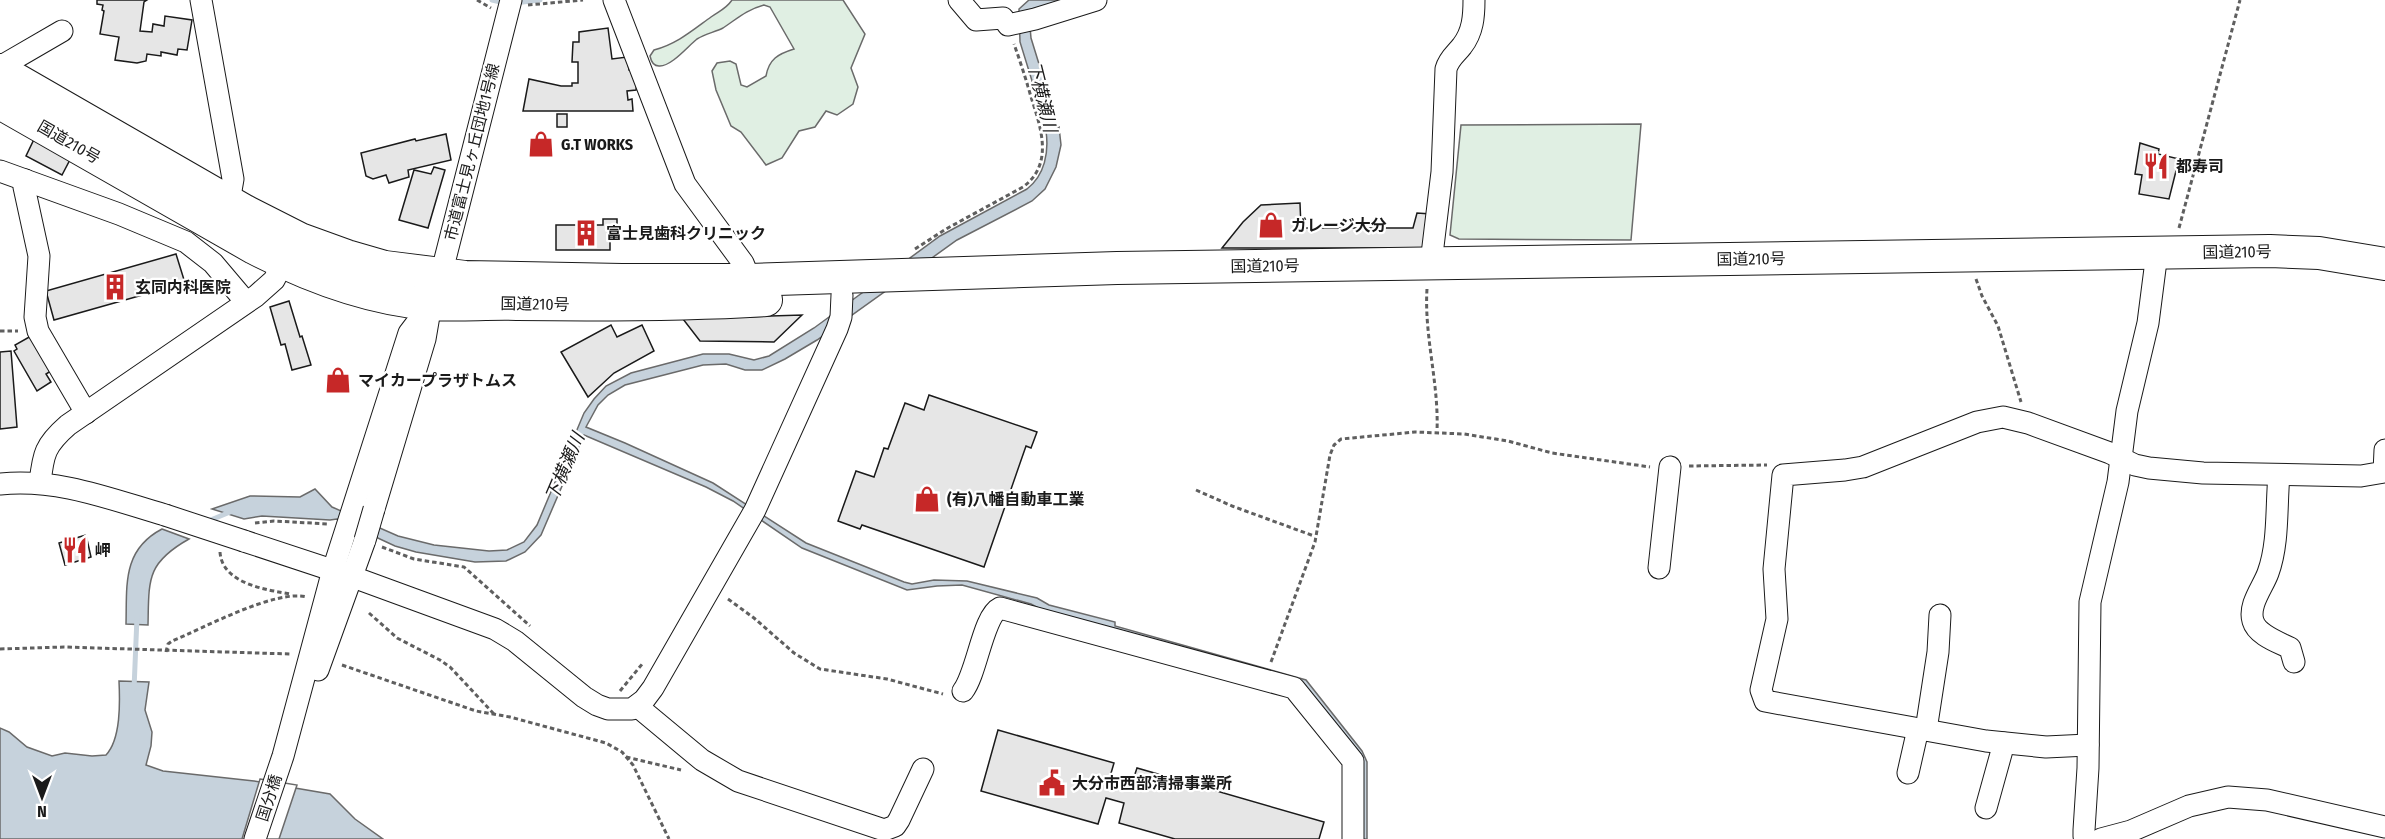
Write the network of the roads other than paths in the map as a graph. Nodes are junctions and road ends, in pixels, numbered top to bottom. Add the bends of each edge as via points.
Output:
1 (201, 0) edge
2 (614, 0) edge
3 (959, 0) edge
4 (1096, 0) edge
5 (1474, 0) edge
6 (510, 5) edge
7 (62, 31) dead end
8 (0, 69) edge
9 (0, 103) edge
10 (0, 171) edge
11 (25, 180) junction
12 (229, 202) junction
13 (2165, 253) junction
14 (283, 263) junction
15 (1431, 263) junction
16 (2385, 264) edge
17 (1117, 268) junction
18 (441, 275) junction
19 (750, 280) junction
20 (842, 295) junction
21 (246, 302) junction
22 (431, 304) junction
23 (86, 413) junction
24 (2385, 450) edge
25 (2122, 458) junction
26 (1670, 467) road end
27 (2279, 475) junction
28 (40, 483) junction
29 (0, 484) edge
30 (357, 536) joint
31 (1659, 568) dead end
32 (343, 573) junction
33 (1940, 615) dead end
34 (2294, 662) dead end
35 (963, 691) road end
36 (637, 706) junction
37 (1922, 730) junction
38 (2004, 743) junction
39 (2088, 745) junction
40 (923, 769) dead end
41 (1908, 773) dead end
42 (1986, 808) dead end
43 (2385, 826) edge
44 (255, 839) edge
45 (1353, 839) edge
46 (2087, 839) edge
47 (2100, 839) edge

1 - 12 street via 233,178
2 - 19 street via 685,184 743,263
3 - 4 street via 976,20 1003,18 1020,23
5 - 15 street via 1470,33 1446,69 1442,172
6 - 18 street, 市道富士見ヶ丘団地1号線
7 - 8 street
8 - 12 highway, 国道210号
9 - 14 highway, 国道210号
10 - 11 street
11 - 21 street via 186,242 213,263
11 - 23 street via 39,256 35,317 38,331
12 - 18 highway, 国道210号 via 300,239 347,256 385,267
13 - 15 highway, 国道210号
13 - 16 highway, 国道210号 via 2319,253
13 - 25 street via 2127,411
14 - 21 street via 274,280
14 - 22 highway, 国道210号 via 334,283
15 - 17 highway, 国道210号
17 - 19 highway, 国道210号
17 - 20 highway, 国道210号
18 - 19 highway, 国道210号
18 - 22 street, 市道富士見ヶ丘団地1号線
20 - 22 highway, 国道210号 via 667,304
20 - 36 street via 837,329 755,510 675,651
21 - 23 street
22 - 30 street, 市道富士見ヶ丘団地1号線, bridge via 425,339
23 - 28 street via 50,442
24 - 27 street via 2384,472 2353,477
25 - 27 street via 2149,468
25 - 37 street via 2003,417 1985,419 1863,466 1783,475 1774,569 1778,619 1761,690 1763,698
25 - 39 street via 2090,602
26 - 31 street
27 - 34 street via 2271,560 2252,618 2263,634 2290,648
28 - 29 street
28 - 32 street, bridge via 247,532
30 - 32 street, 国分橋
32 - 36 street via 495,629 597,705 622,710
32 - 44 street, 国分橋 via 319,661
33 - 37 street via 1938,652
35 - 45 street via 991,617 1000,608 1294,688 1353,761
36 - 40 street via 717,771 884,830 899,820
37 - 38 street
37 - 41 street
38 - 39 street
38 - 42 street
39 - 46 street via 2084,830
43 - 47 street via 2267,800 2228,797 2189,806 2131,831

